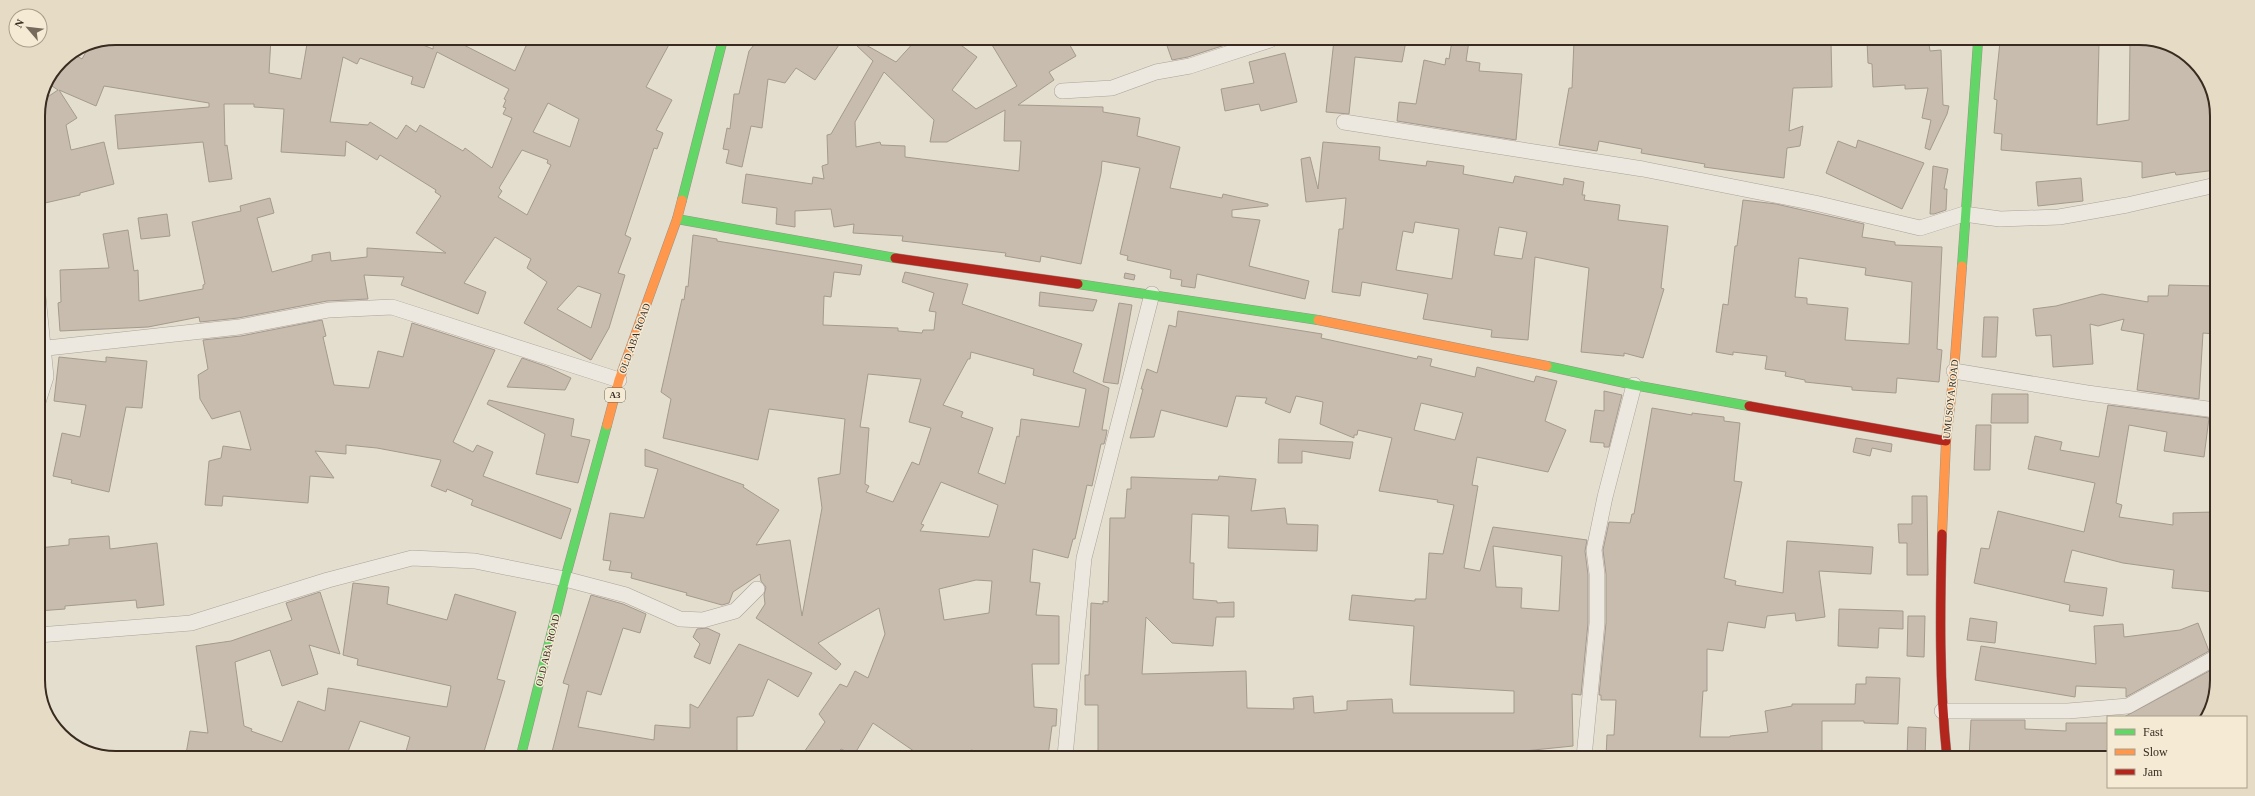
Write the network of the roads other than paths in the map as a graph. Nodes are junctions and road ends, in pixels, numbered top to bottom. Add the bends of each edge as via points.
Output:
1 (721, 45) edge
2 (1255, 45) edge
3 (1978, 45) edge
4 (1062, 91) dead end
5 (1344, 122) dead end
6 (2210, 186) edge
7 (1964, 214) junction
8 (677, 219) junction
9 (1152, 294) junction
10 (45, 349) edge
11 (1954, 371) junction
12 (619, 380) junction
13 (1634, 385) junction
14 (2210, 409) edge
15 (1946, 441) junction
16 (565, 579) junction
17 (757, 589) dead end
18 (45, 635) edge
19 (2210, 660) edge
20 (1942, 711) junction
21 (522, 751) edge
22 (1066, 751) edge
23 (1584, 751) edge
24 (1946, 751) edge

1 - 8 main road, OLD ABA ROAD / A3
2 - 4 street via 1190,66 1156,72 1112,88
3 - 7 main road, UMUSOYA ROAD
5 - 7 street via 1643,169 1815,203 1920,228
6 - 7 street via 2059,218 2000,219
7 - 11 main road, UMUSOYA ROAD
8 - 9 main road via 902,259
8 - 12 main road, OLD ABA ROAD / A3
9 - 13 main road via 1299,316 1513,358
9 - 22 street via 1084,558
10 - 12 street via 239,327 329,310 392,307
11 - 14 street via 2087,393
11 - 15 main road, UMUSOYA ROAD
12 - 16 main road, OLD ABA ROAD / A3
13 - 15 main road
13 - 23 street via 1605,496 1594,550 1597,574 1597,623
15 - 20 main road, UMUSOYA ROAD via 1939,627
16 - 17 street via 626,595 680,619 703,620 734,611
16 - 18 street via 475,562 412,558 328,580 191,623
16 - 21 main road, OLD ABA ROAD / A3
19 - 20 street via 2128,706 2068,711
20 - 24 main road, UMUSOYA ROAD

